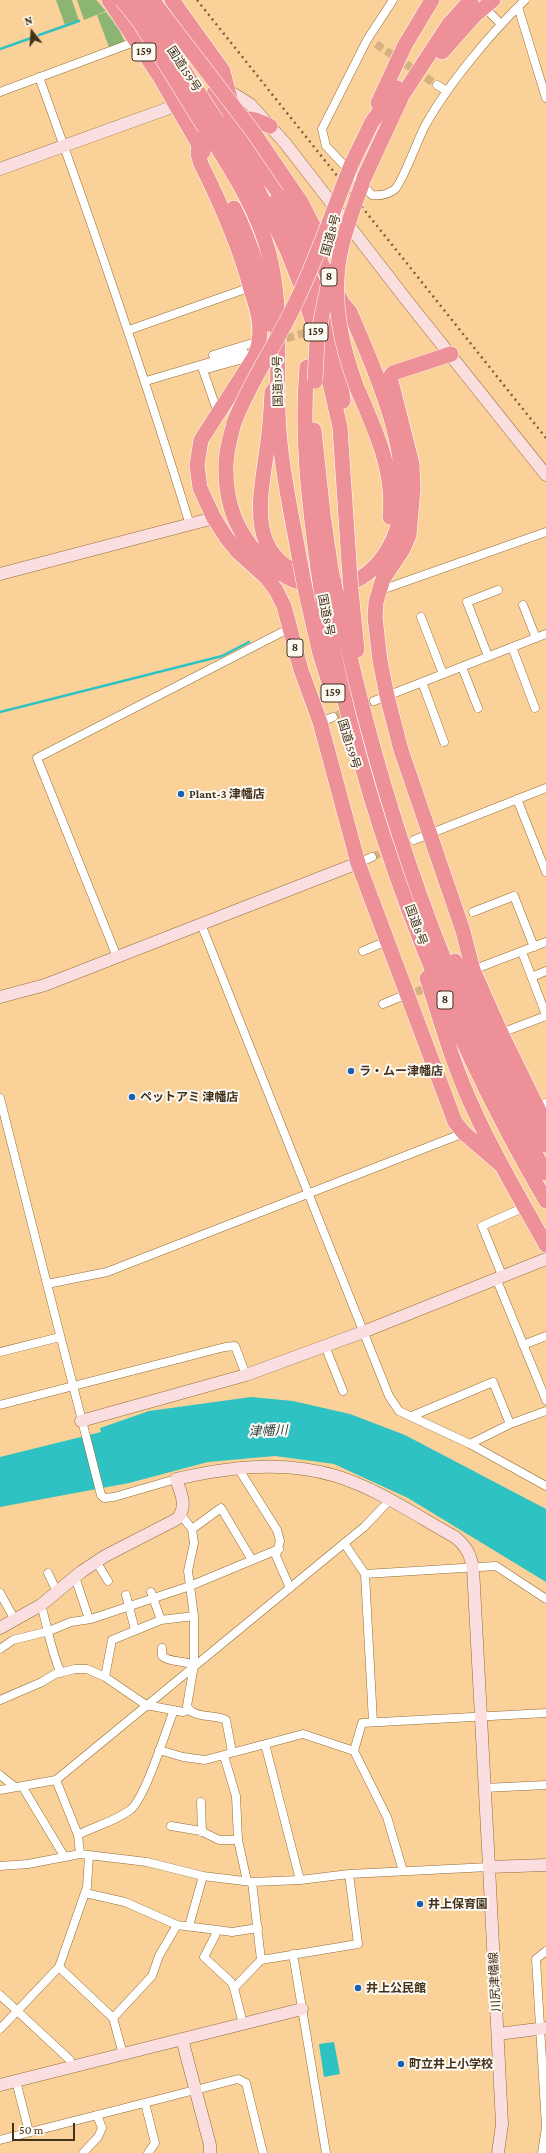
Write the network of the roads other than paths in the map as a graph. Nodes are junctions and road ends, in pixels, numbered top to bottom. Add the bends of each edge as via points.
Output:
1 (109, 0) edge
2 (122, 0) edge
3 (138, 0) edge
4 (152, 0) edge
5 (172, 0) edge
6 (393, 0) edge
7 (432, 0) edge
8 (470, 0) edge
9 (525, 0) edge
10 (491, 7) edge
11 (518, 7) junction
12 (449, 24) junction
13 (502, 24) junction
14 (367, 40) junction
15 (137, 41) junction
16 (376, 44) tunnel mouth
17 (39, 77) junction
18 (437, 85) tunnel mouth
19 (229, 91) junction
20 (447, 91) junction
21 (0, 92) edge
22 (214, 93) junction
23 (546, 98) edge
24 (176, 105) junction
25 (396, 109) junction
26 (372, 122) junction
27 (211, 124) junction
28 (270, 126) junction
29 (237, 131) junction
30 (199, 144) junction
31 (64, 145) junction
32 (248, 150) junction
33 (352, 163) junction
34 (0, 169) edge
35 (364, 178) junction
36 (251, 287) junction
37 (350, 312) junction
38 (129, 330) junction
39 (259, 342) junction
40 (249, 354) junction
41 (451, 354) junction
42 (277, 363) junction
43 (202, 367) junction
44 (146, 381) junction
45 (277, 386) junction
46 (218, 413) junction
47 (343, 467) junction
48 (546, 475) edge
49 (214, 518) junction
50 (190, 525) junction
51 (546, 532) edge
52 (324, 569) junction
53 (0, 574) edge
54 (380, 585) junction
55 (498, 590) dead end
56 (330, 597) junction
57 (523, 604) dead end
58 (421, 617) dead end
59 (290, 628) junction
60 (546, 634) edge
61 (536, 638) junction
62 (512, 647) junction
63 (488, 656) junction
64 (462, 667) junction
65 (443, 674) junction
66 (422, 682) junction
67 (380, 699) junction
68 (478, 708) dead end
69 (535, 708) dead end
70 (444, 742) dead end
71 (384, 784) junction
72 (546, 788) edge
73 (368, 789) junction
74 (517, 799) junction
75 (398, 832) junction
76 (428, 834) junction
77 (383, 836) junction
78 (414, 840) dead end
79 (365, 860) junction
80 (546, 872) edge
81 (473, 912) dead end
82 (200, 924) junction
83 (388, 941) junction
84 (546, 942) edge
85 (534, 947) junction
86 (364, 951) dead end
87 (522, 952) junction
88 (117, 957) junction
89 (472, 970) junction
90 (546, 971) edge
91 (532, 977) junction
92 (410, 994) junction
93 (0, 997) edge
94 (383, 1004) dead end
95 (546, 1015) edge
96 (501, 1033) junction
97 (0, 1098) edge
98 (541, 1105) edge
99 (546, 1125) edge
100 (464, 1133) junction
101 (546, 1145) edge
102 (500, 1164) junction
103 (546, 1173) edge
104 (307, 1194) junction
105 (546, 1201) edge
106 (525, 1207) junction
107 (546, 1245) edge
108 (546, 1259) edge
109 (499, 1277) junction
110 (47, 1284) junction
111 (362, 1332) junction
112 (546, 1336) edge
113 (60, 1337) junction
114 (523, 1345) junction
115 (324, 1346) junction
116 (0, 1352) edge
117 (246, 1375) junction
118 (72, 1386) junction
119 (343, 1391) dead end
120 (546, 1400) edge
121 (0, 1404) edge
122 (546, 1412) edge
123 (412, 1416) junction
124 (81, 1421) junction
125 (510, 1424) junction
126 (470, 1444) junction
127 (238, 1468) junction
128 (176, 1479) junction
129 (546, 1486) edge
130 (389, 1501) junction
131 (181, 1515) junction
132 (192, 1529) junction
133 (344, 1543) junction
134 (279, 1549) junction
135 (252, 1560) junction
136 (96, 1562) junction
137 (472, 1568) junction
138 (48, 1573) dead end
139 (365, 1574) junction
140 (75, 1577) junction
141 (108, 1581) dead end
142 (190, 1586) junction
143 (290, 1588) junction
144 (57, 1592) junction
145 (0, 1593) edge
146 (126, 1595) dead end
147 (152, 1595) junction
148 (546, 1599) edge
149 (41, 1605) junction
150 (128, 1607) junction
151 (194, 1616) junction
152 (89, 1619) junction
153 (15, 1620) junction
154 (161, 1620) junction
155 (0, 1628) edge
156 (135, 1630) junction
157 (49, 1631) junction
158 (162, 1648) dead end
159 (0, 1649) edge
160 (194, 1665) junction
161 (61, 1673) junction
162 (105, 1677) junction
163 (0, 1700) edge
164 (146, 1705) junction
165 (174, 1710) junction
166 (189, 1710) junction
167 (546, 1713) edge
168 (480, 1716) junction
169 (373, 1722) junction
170 (265, 1744) junction
171 (159, 1750) junction
172 (354, 1751) junction
173 (228, 1754) junction
174 (0, 1775) edge
175 (56, 1780) junction
176 (546, 1785) edge
177 (18, 1786) junction
178 (484, 1788) junction
179 (0, 1790) edge
180 (201, 1802) dead end
181 (171, 1826) dead end
182 (202, 1832) junction
183 (78, 1835) junction
184 (238, 1840) junction
185 (80, 1854) junction
186 (64, 1856) junction
187 (90, 1856) junction
188 (546, 1864) edge
189 (0, 1866) edge
190 (489, 1867) junction
191 (403, 1871) junction
192 (349, 1874) junction
193 (202, 1876) junction
194 (300, 1880) junction
195 (249, 1882) junction
196 (85, 1893) junction
197 (177, 1925) junction
198 (189, 1926) junction
199 (258, 1928) junction
200 (216, 1930) junction
201 (546, 1951) edge
202 (293, 1954) junction
203 (261, 1960) junction
204 (59, 1967) junction
205 (234, 1988) junction
206 (0, 1995) edge
207 (302, 2009) junction
208 (17, 2012) junction
209 (113, 2018) junction
210 (243, 2024) junction
211 (0, 2029) edge
212 (542, 2029) edge
213 (498, 2034) junction
214 (182, 2039) junction
215 (122, 2054) junction
216 (72, 2067) junction
217 (16, 2081) junction
218 (0, 2085) edge
219 (196, 2090) junction
220 (145, 2103) junction
221 (97, 2115) junction
222 (546, 2127) edge
223 (29, 2132) junction
224 (0, 2140) edge
225 (83, 2153) edge
226 (148, 2153) edge
227 (210, 2153) edge
228 (263, 2153) edge
229 (326, 2153) edge
230 (498, 2153) edge
231 (542, 2153) edge

1 - 15 highway, 159
2 - 27 highway, 国道159号 / 159, bridge
3 - 27 highway, 国道159号 / 159, bridge
4 - 37 highway, bridge via 254,133 290,186 316,229 339,278
5 - 19 highway via 223,71
6 - 14 street
7 - 26 highway, 8 via 405,45 374,112
8 - 12 highway, 国道8号 / 8
9 - 11 street
10 - 13 street
10 - 25 highway, 8 via 456,35
11 - 13 street
11 - 23 street
12 - 25 highway, 国道8号 / 8
12 - 26 highway, 国道8号 / 8 via 440,30
13 - 20 street
14 - 16 street
14 - 20 street via 322,129 326,146 372,195 383,196 396,188 424,126
15 - 17 street
15 - 24 highway, 159
17 - 21 street
17 - 31 street
18 - 20 street
19 - 22 street
19 - 28 street via 250,104
19 - 29 highway
22 - 24 street
22 - 29 highway
24 - 30 highway
24 - 31 street
25 - 35 highway, 国道8号 / 8
26 - 33 highway, 国道8号 / 8
27 - 42 highway, 国道159号 / 159 via 245,194 270,255 277,303
27 - 47 highway, 国道159号 / 159 via 256,186 302,288 332,390 340,427
28 - 29 highway via 241,118
28 - 41 street
29 - 32 highway
30 - 36 highway, 8 via 201,164 232,226
30 - 42 highway via 248,238 260,272 274,359
31 - 34 street
31 - 38 street
32 - 37 highway via 298,220 343,304
32 - 47 highway via 296,242 336,353 347,438
33 - 37 highway, bridge via 315,262 244,397 226,455 229,499 239,527 258,555 272,568 296,582 311,587 343,586 359,580 374,568 394,536 400,515 400,464 386,401
33 - 52 highway, 国道8号 / 8, bridge via 318,281 307,367 307,480
35 - 45 highway, bridge via 340,252 337,285 340,331 357,388 389,472 392,503 389,528 380,547 370,560 340,577 311,577 293,570 271,550 264,534 260,520 259,497 268,447 272,392
35 - 52 highway, 国道8号 / 8, bridge via 350,204 337,242 317,340 314,437
36 - 38 street
36 - 39 highway, 8 via 258,312
38 - 44 street
39 - 40 highway, 8
39 - 43 street via 202,359
40 - 43 street
40 - 43 street
40 - 46 highway, 8
41 - 48 street
41 - 54 highway via 393,373 390,377 412,464 413,489 410,528 406,542
42 - 45 highway, 国道159号 / 159
43 - 44 street
43 - 46 street
44 - 50 street
45 - 73 highway, 国道159号 / 159, bridge via 280,442 306,593 320,654 359,778
46 - 49 highway, 8 via 201,440 197,465 200,488
47 - 71 highway, 国道159号 / 159, bridge via 359,666 383,767
49 - 50 street
49 - 59 highway, 8 via 238,552 267,578 276,590
50 - 53 street
51 - 54 street via 387,588
52 - 56 highway, 国道8号 / 8, bridge
54 - 67 highway via 376,602
55 - 63 street via 468,602
56 - 71 highway, 国道8号 / 8
56 - 73 highway, 国道8号 / 8 via 337,671
57 - 61 street
58 - 65 street
59 - 79 highway, 8 via 308,693 327,719
59 - 88 street via 37,758
60 - 61 street
61 - 62 street
62 - 63 street
62 - 69 street
63 - 64 street
64 - 65 street
64 - 68 street
65 - 66 street
66 - 67 street
66 - 70 street
67 - 76 highway via 401,750
71 - 75 highway, 国道8号 / 8
72 - 74 street
73 - 77 highway, 国道8号 / 8
74 - 76 street
74 - 80 street
75 - 101 highway, 8 via 475,1006
75 - 103 highway, 国道8号 / 8 via 429,925 462,1005 498,1082
76 - 78 street
76 - 89 highway via 463,931
77 - 102 highway, 8 via 392,882 450,1049 473,1109
77 - 105 highway, 国道8号 / 8 via 421,940 480,1081
79 - 82 street
79 - 83 highway, 8
81 - 85 street via 514,896
82 - 88 street
82 - 104 street
83 - 86 street
83 - 92 highway, 8
84 - 85 street
85 - 87 street
87 - 89 street
87 - 91 street
88 - 93 street via 45,985
89 - 96 highway
90 - 91 street
91 - 95 street
92 - 94 street
92 - 100 highway, 8 via 431,1072
95 - 96 street
96 - 98 highway
97 - 110 street
98 - 99 highway
100 - 102 highway, 8
100 - 104 street
102 - 106 highway, 8
104 - 110 street via 107,1272
104 - 111 street
106 - 107 highway, 8
106 - 109 street via 482,1226
108 - 109 street
109 - 111 street
109 - 114 street
110 - 113 street
111 - 115 street
111 - 123 street via 389,1396 399,1411
112 - 114 street
113 - 116 street
113 - 118 street
114 - 120 street
115 - 117 street
115 - 119 street
117 - 118 street via 235,1346
117 - 124 street
118 - 121 street
118 - 124 street
122 - 125 street
123 - 125 street via 493,1382
123 - 126 street
124 - 128 street via 99,1491 104,1498 114,1498
125 - 126 street
126 - 129 street
127 - 128 street, 川尻津幡線
127 - 130 street, 川尻津幡線 via 279,1467 310,1470 336,1476
127 - 134 street via 277,1530
128 - 131 street via 184,1505
130 - 133 street
130 - 137 street, 川尻津幡線 via 456,1537 466,1546
131 - 132 street
131 - 136 street
132 - 135 street via 221,1508
132 - 142 street via 194,1543 189,1562
133 - 139 street
133 - 143 street
134 - 135 street
134 - 143 street via 276,1556
135 - 142 street
136 - 140 street
136 - 141 street
137 - 139 street
137 - 148 street via 496,1566
137 - 168 street, 川尻津幡線
138 - 144 street
139 - 169 street
140 - 144 street
140 - 152 street
142 - 147 street
142 - 151 street
143 - 160 street via 204,1660
144 - 149 street
145 - 153 street
146 - 150 street
147 - 150 street
147 - 154 street
149 - 153 street
149 - 157 street
150 - 152 street
150 - 156 street
151 - 154 street
151 - 160 street
152 - 157 street via 71,1622
153 - 155 street
154 - 156 street
156 - 162 street via 112,1640
157 - 159 street via 13,1640
157 - 161 street via 54,1658
158 - 160 street via 162,1656 166,1659
160 - 164 street
160 - 166 street via 187,1706
161 - 162 street via 75,1668 86,1669
161 - 163 street
162 - 164 street
164 - 165 street
164 - 175 street
165 - 166 street
165 - 171 street
166 - 173 street via 195,1714 218,1716 226,1720
167 - 168 street
168 - 169 street
168 - 178 street, 川尻津幡線
169 - 172 street via 362,1724
170 - 172 street via 303,1734
170 - 173 street
170 - 194 street
171 - 173 street via 205,1760
171 - 183 street via 153,1768 131,1809 114,1820
172 - 191 street via 387,1817
173 - 184 street via 236,1796
174 - 177 street
175 - 177 street
175 - 183 street
176 - 178 street
177 - 179 street
177 - 186 street
178 - 190 street, 川尻津幡線
180 - 182 street
181 - 182 street
182 - 184 street via 219,1840
183 - 185 street
184 - 195 street
185 - 186 street
185 - 187 street
186 - 189 street via 28,1864
187 - 193 street via 147,1862
187 - 196 street
188 - 190 street
190 - 191 street
190 - 213 street, 川尻津幡線
191 - 192 street
192 - 194 street
192 - 202 street via 358,1944
193 - 195 street
193 - 198 street
194 - 195 street
195 - 199 street
196 - 197 street via 125,1902
196 - 204 street
197 - 198 street
197 - 209 street via 159,1956 152,1976
198 - 200 street
199 - 200 street via 232,1932
199 - 203 street
200 - 205 street via 204,1957 231,1982
201 - 212 street via 536,1959
202 - 203 street
202 - 207 street
203 - 205 street
204 - 208 street
204 - 209 street
205 - 210 street
206 - 208 street
207 - 210 street
207 - 229 street
208 - 211 street
208 - 216 street via 70,2060
209 - 215 street
210 - 214 street
212 - 213 street
212 - 222 street
213 - 230 street, 川尻津幡線 via 502,2124
214 - 215 street
214 - 219 street
215 - 216 street
216 - 217 street
217 - 218 street
217 - 223 street
219 - 220 street
219 - 227 street
219 - 228 street via 238,2079 246,2083
220 - 221 street
220 - 226 street via 155,2143
221 - 223 street
221 - 225 street via 102,2128 98,2137
222 - 231 street
223 - 224 street

